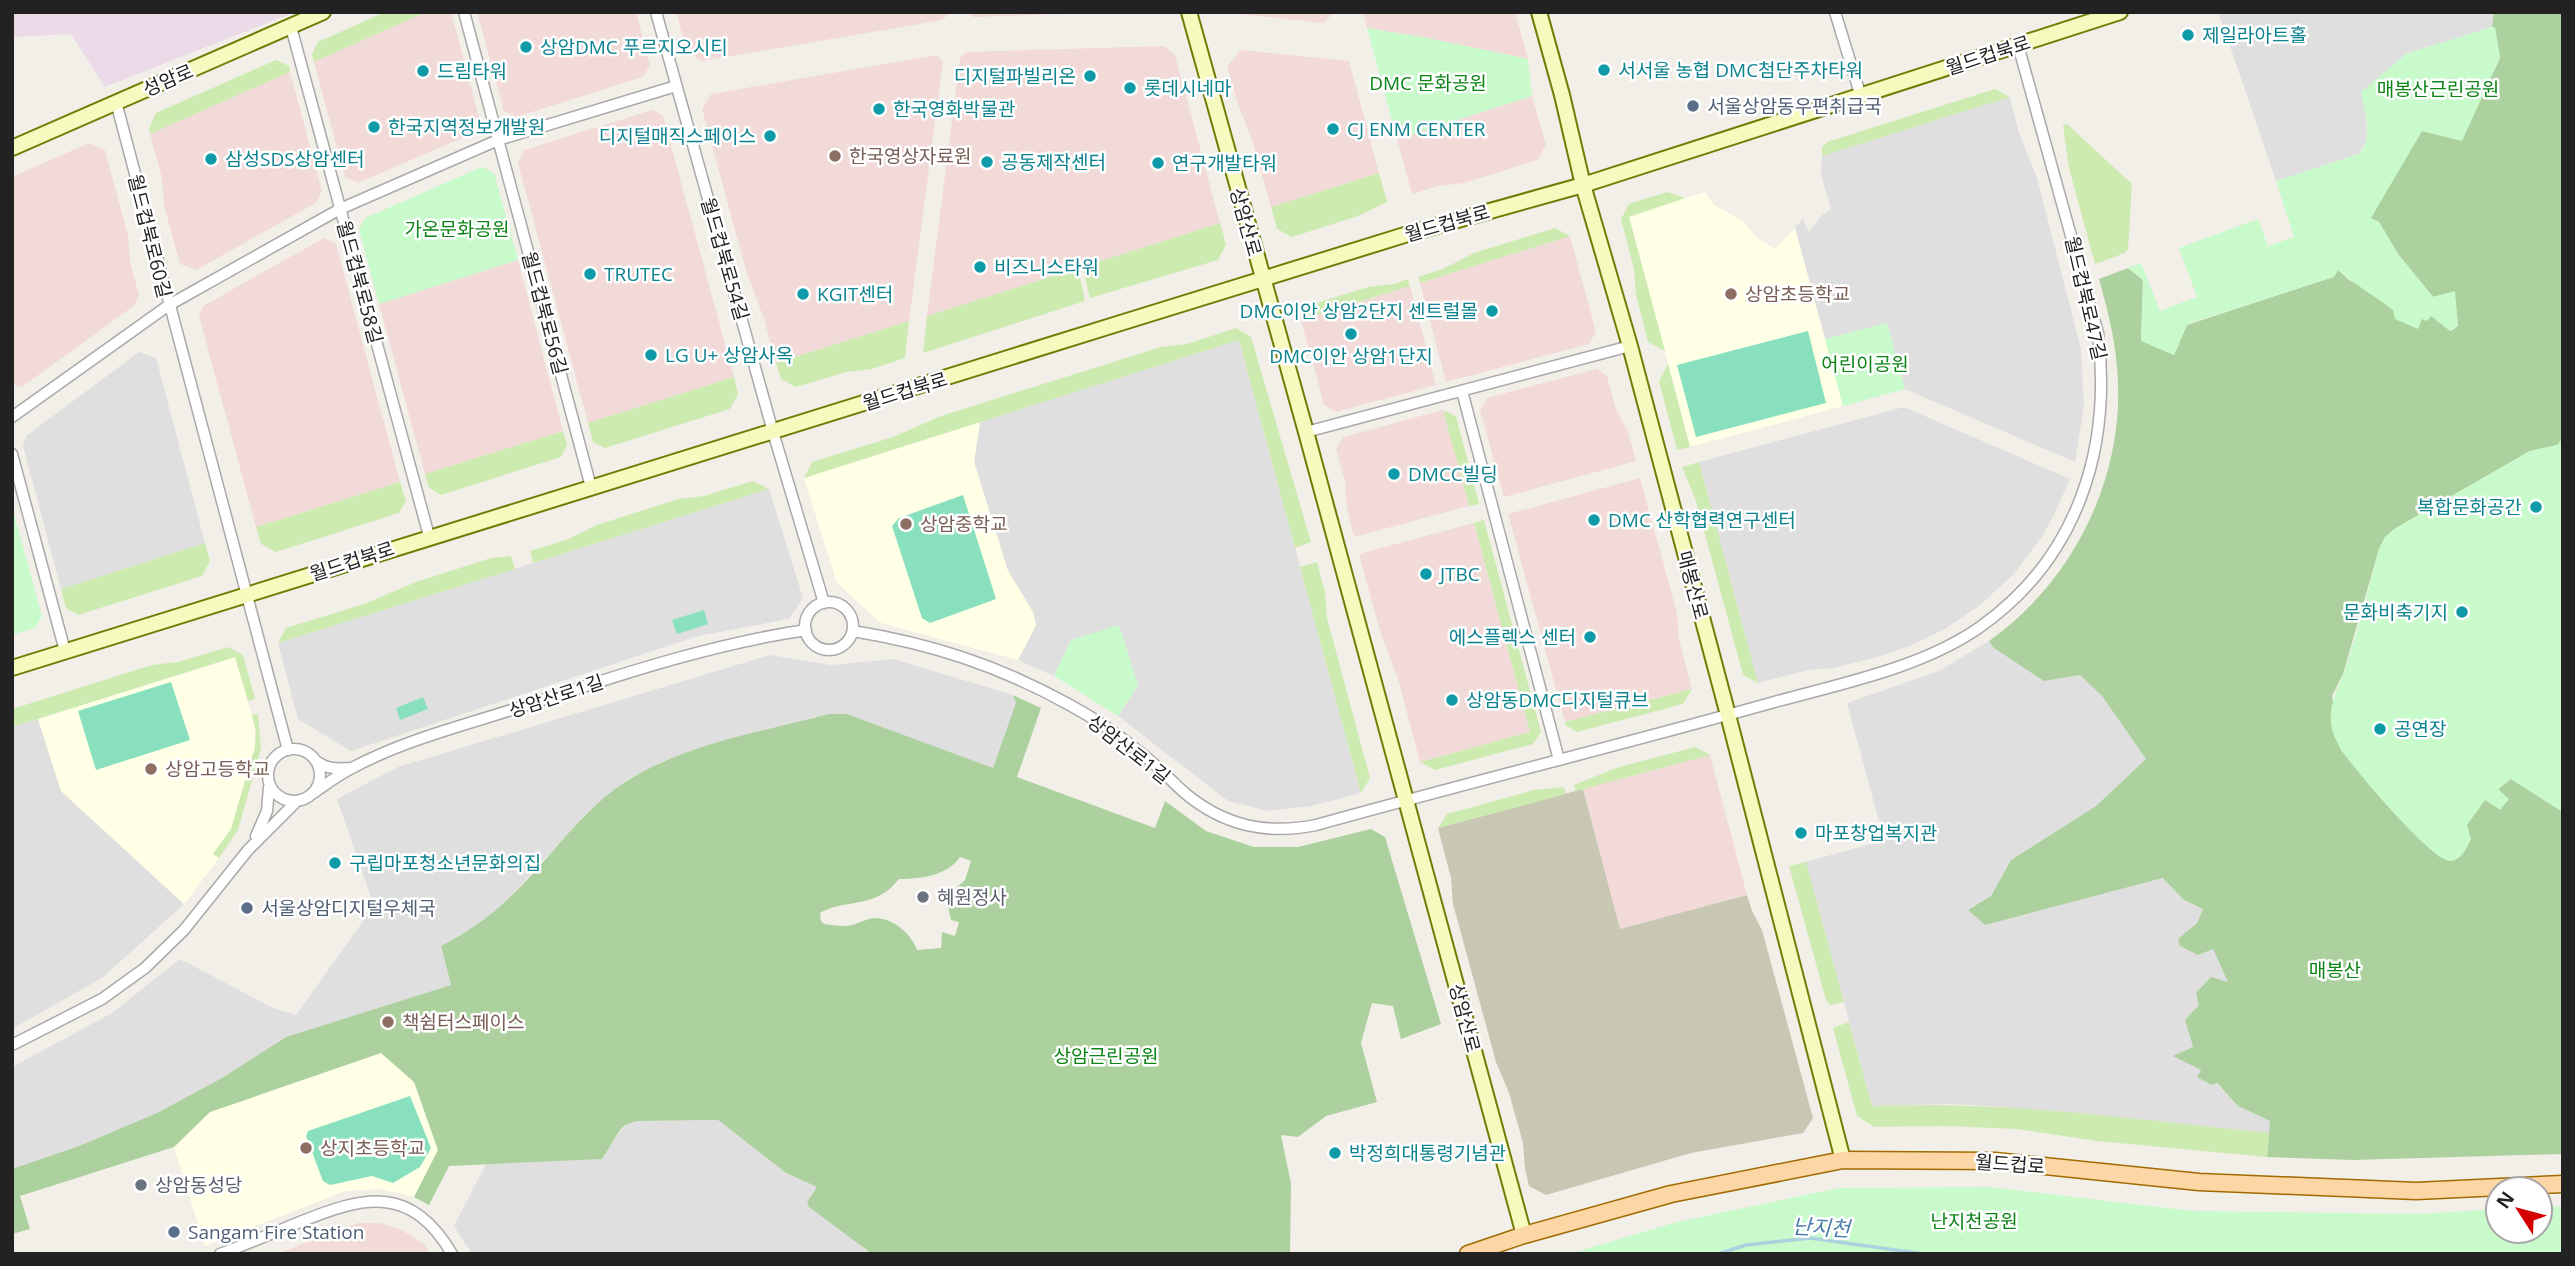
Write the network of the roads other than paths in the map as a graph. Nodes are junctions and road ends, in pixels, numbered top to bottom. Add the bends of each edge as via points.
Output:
1 (323, 12) edge
2 (464, 12) edge
3 (656, 12) edge
4 (1189, 12) edge
5 (1539, 12) edge
6 (1835, 12) edge
7 (2120, 12) edge
8 (291, 27) junction
9 (2018, 45) junction
10 (676, 86) junction
11 (1861, 97) junction
12 (116, 102) junction
13 (498, 140) junction
14 (12, 148) edge
15 (1583, 184) junction
16 (340, 209) junction
17 (1263, 280) junction
18 (169, 305) junction
19 (1630, 346) junction
20 (1462, 391) junction
21 (12, 417) edge
22 (773, 432) junction
23 (1306, 432) junction
24 (12, 454) edge
25 (592, 487) junction
26 (429, 536) junction
27 (246, 595) junction
28 (824, 603) junction
29 (806, 631) junction
30 (853, 631) junction
31 (65, 651) junction
32 (12, 668) edge
33 (1728, 715) junction
34 (288, 750) junction
35 (1559, 760) junction
36 (316, 761) junction
37 (351, 768) junction
38 (269, 783) junction
39 (312, 794) junction
40 (1405, 800) junction
41 (297, 801) junction
42 (248, 850) junction
43 (12, 1045) edge
44 (1843, 1160) junction
45 (2563, 1184) edge
46 (1524, 1235) junction
47 (220, 1254) edge
48 (452, 1254) edge
49 (1468, 1254) edge

1 - 8 main road, 성암로
2 - 13 street, 월드컵북로56길
3 - 10 street, 월드컵북로54길
4 - 17 main road, 상암산로
5 - 15 main road, 매봉산로
6 - 11 street
7 - 9 main road, 월드컵북로
8 - 12 main road, 성암로
8 - 16 street, 월드컵북로58길
9 - 11 main road, 월드컵북로
9 - 33 street, 월드컵북로47길 via 2098,333 2102,404 2098,441 2080,501 2032,580 1961,639 1919,659
10 - 13 street
10 - 22 street, 월드컵북로54길
11 - 15 main road, 월드컵북로
12 - 14 main road, 성암로
12 - 18 street, 월드컵북로60길
13 - 16 street
13 - 25 street, 월드컵북로56길
15 - 17 main road, 월드컵북로
15 - 19 main road, 매봉산로
16 - 18 street
16 - 26 street, 월드컵북로58길
17 - 22 main road, 월드컵북로
17 - 23 main road, 상암산로
18 - 21 street, 월드컵북로60길
18 - 27 street
19 - 20 street
19 - 33 main road, 매봉산로
20 - 23 street
20 - 35 street
22 - 25 main road, 월드컵북로
22 - 28 street
23 - 40 main road, 상암산로
24 - 31 street
25 - 26 main road, 월드컵북로
26 - 27 main road, 월드컵북로
27 - 31 main road, 월드컵북로
27 - 34 street
28 - 29 street via 809,613
28 - 30 street via 846,609
29 - 30 street via 814,645 829,650 844,645
29 - 37 street, 상암산로1길 via 758,637 598,682 416,741
30 - 40 street, 상암산로1길 via 934,647 1035,687 1107,728 1197,802 1229,821 1273,830 1294,829
31 - 32 main road, 월드컵북로
33 - 35 street
33 - 44 main road, 매봉산로
34 - 36 street via 299,750
34 - 38 street via 270,765
35 - 40 street
36 - 37 street via 334,769
36 - 39 street via 320,776
37 - 39 street, 상암산로1길
38 - 41 street via 281,799
38 - 42 street via 267,811
39 - 41 street
40 - 46 main road, 상암산로
41 - 42 street
42 - 43 street via 184,930 145,968 102,999
44 - 45 main road, 월드컵로 via 1994,1161 2199,1182 2403,1190
44 - 46 main road, 월드컵로 via 1671,1194
46 - 49 main road, 월드컵로
47 - 48 street via 336,1208 370,1201 396,1204 419,1216

